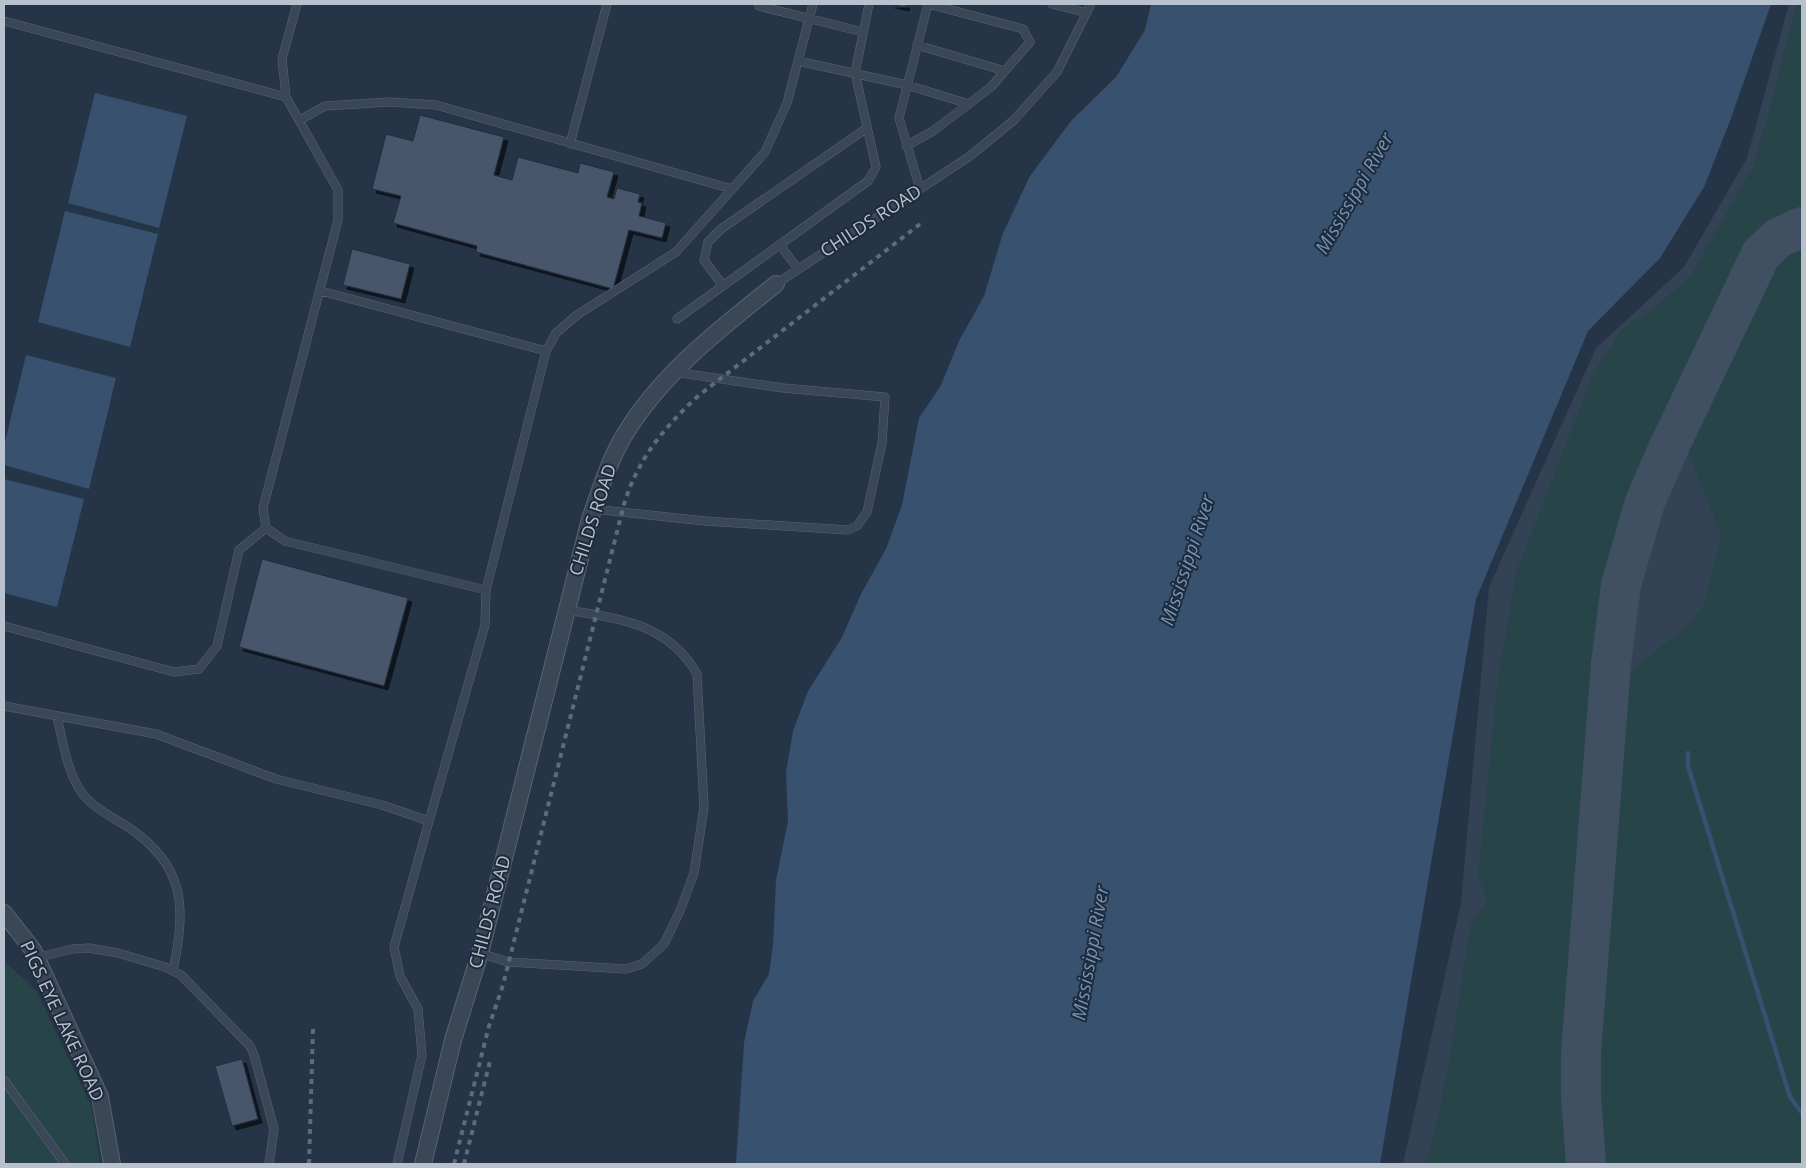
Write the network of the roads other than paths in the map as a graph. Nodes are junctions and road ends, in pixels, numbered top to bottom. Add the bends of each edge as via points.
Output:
1 (296, 4) edge
2 (607, 4) edge
3 (759, 4) edge
4 (813, 4) edge
5 (869, 4) edge
6 (928, 4) edge
7 (1052, 4) edge
8 (1091, 4) edge
9 (1087, 13) junction
10 (810, 18) junction
11 (4, 21) edge
12 (863, 32) junction
13 (917, 45) junction
14 (798, 61) junction
15 (1005, 71) junction
16 (855, 73) junction
17 (908, 85) junction
18 (286, 97) junction
19 (969, 104) junction
20 (300, 120) junction
21 (867, 128) junction
22 (570, 144) junction
23 (906, 146) junction
24 (732, 189) junction
25 (920, 189) junction
26 (780, 245) junction
27 (798, 269) junction
28 (776, 284) joint
29 (723, 286) junction
30 (321, 291) junction
31 (677, 319) dead end
32 (546, 351) junction
33 (674, 372) junction
34 (593, 509) junction
35 (266, 528) junction
36 (486, 590) junction
37 (567, 610) junction
38 (4, 626) edge
39 (4, 706) edge
40 (57, 717) junction
41 (429, 821) junction
42 (7, 921) edge
43 (480, 953) junction
44 (36, 958) junction
45 (173, 971) junction
46 (4, 1080) edge
47 (65, 1164) edge
48 (112, 1164) edge
49 (269, 1164) edge
50 (397, 1164) edge
51 (423, 1164) edge

1 - 18 lane via 282,59
2 - 22 lane
3 - 10 lane
4 - 10 lane
5 - 12 lane
6 - 13 lane
6 - 15 lane via 1023,29 1030,42
7 - 9 lane
8 - 9 lane, CHILDS ROAD
9 - 25 lane, CHILDS ROAD via 1057,72 1014,120 970,156
10 - 12 lane
10 - 14 lane
11 - 18 lane
12 - 16 lane
13 - 15 lane
13 - 17 lane
14 - 16 lane
14 - 24 lane via 787,103 765,152
15 - 19 lane
16 - 17 lane
16 - 21 lane
17 - 19 lane
17 - 23 lane via 899,118
18 - 20 lane
19 - 23 lane
20 - 22 lane via 326,106 389,102 436,105
20 - 30 lane via 338,190 338,220
21 - 26 lane via 876,167 868,181
21 - 29 lane via 721,229 708,242 704,260
22 - 24 lane
23 - 25 lane
24 - 32 lane via 676,252 577,315 556,333
25 - 27 lane, CHILDS ROAD
26 - 27 lane
26 - 29 lane
27 - 28 lane, CHILDS ROAD
28 - 33 street, CHILDS ROAD via 715,333
29 - 31 lane
30 - 32 lane
30 - 35 lane via 263,508
32 - 36 lane
33 - 34 street, CHILDS ROAD via 643,407 624,435
33 - 34 lane via 783,388 885,397 882,442 867,512 857,526 848,530 705,521
34 - 37 street, CHILDS ROAD
35 - 36 lane via 285,541
35 - 38 lane via 239,550 217,646 199,669 174,672
36 - 41 lane via 485,625
37 - 43 street, CHILDS ROAD
37 - 43 lane via 641,626 661,634 687,657 697,674 704,807 694,873 664,944 642,964 626,969 579,968 508,962
39 - 40 lane
40 - 41 lane via 156,734 276,779 382,805
40 - 45 lane via 73,776 82,794 94,806 149,841 170,870 178,890 180,918
41 - 50 lane via 394,947 400,976 418,1010 422,1055
42 - 44 street, PIGS EYE LAKE ROAD
43 - 51 street, CHILDS ROAD via 453,1040
44 - 45 lane via 89,948 118,953
44 - 48 street, PIGS EYE LAKE ROAD via 100,1098
45 - 49 lane via 181,975 250,1046 274,1129
46 - 47 lane

